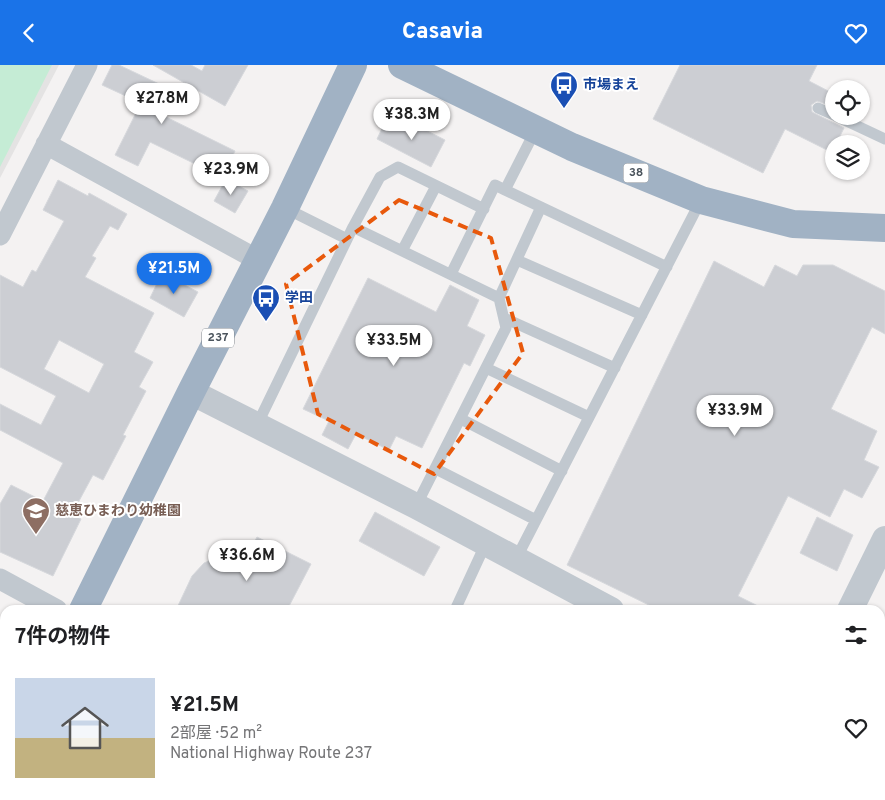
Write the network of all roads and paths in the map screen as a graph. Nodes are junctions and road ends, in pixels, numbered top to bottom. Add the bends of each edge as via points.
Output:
1 (87, 65) edge
2 (353, 65) edge
3 (402, 65) edge
4 (818, 108) dead end
5 (825, 111) edge
6 (855, 125) edge
7 (536, 129) junction
8 (885, 139) edge
9 (46, 144) junction
10 (436, 186) junction
11 (505, 190) junction
12 (701, 201) junction
13 (541, 207) junction
14 (285, 208) junction
15 (484, 209) junction
16 (354, 227) junction
17 (885, 228) edge
18 (0, 235) edge
19 (347, 239) junction
20 (402, 251) junction
21 (517, 259) junction
22 (258, 260) junction
23 (667, 267) junction
24 (450, 274) junction
25 (500, 298) junction
26 (642, 315) junction
27 (504, 317) junction
28 (486, 368) junction
29 (615, 368) junction
30 (191, 392) junction
31 (589, 417) junction
32 (461, 419) junction
33 (257, 425) junction
34 (436, 469) junction
35 (562, 471) junction
36 (416, 506) junction
37 (536, 521) junction
38 (885, 539) edge
39 (486, 543) junction
40 (516, 559) junction
41 (0, 579) edge
42 (49, 605) edge
43 (85, 605) edge
44 (457, 605) edge
45 (602, 605) edge
46 (852, 605) edge

1 - 9 street
2 - 14 highway, 237
3 - 7 highway, 38
4 - 5 lane
6 - 8 lane
7 - 11 lane
7 - 12 highway, 38
9 - 18 street
9 - 22 street
10 - 15 lane
10 - 16 lane via 398,167 380,177
10 - 20 lane
11 - 13 lane
11 - 15 lane via 495,185
12 - 17 highway, 38 via 793,224
12 - 23 lane
13 - 21 lane
13 - 23 lane
14 - 19 lane
14 - 22 highway, 237
15 - 24 lane
16 - 19 lane
16 - 20 lane
19 - 33 lane
20 - 24 lane
21 - 25 lane
21 - 26 lane
22 - 30 highway, 237
23 - 26 lane
24 - 25 lane
25 - 27 lane
26 - 29 lane
27 - 28 lane via 506,328
27 - 29 lane
28 - 31 lane
28 - 32 lane
29 - 31 lane
30 - 33 street
30 - 43 highway, 237
31 - 35 lane
32 - 34 lane
32 - 35 lane
33 - 36 street
34 - 36 lane
34 - 37 lane
35 - 37 lane
36 - 39 street
37 - 40 lane
38 - 46 street
39 - 40 street
39 - 44 lane
40 - 45 street
41 - 42 street

